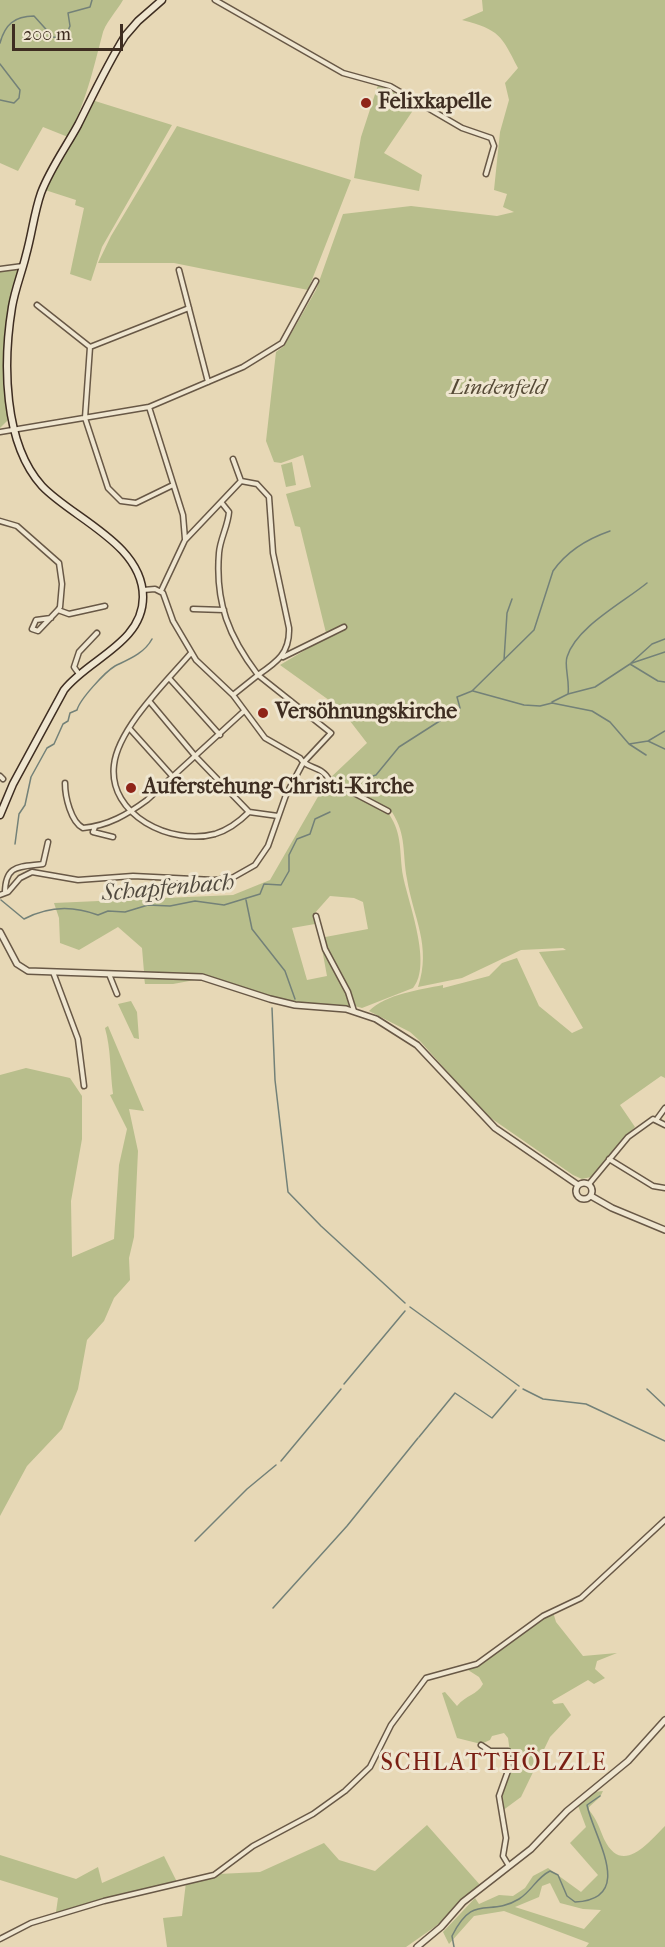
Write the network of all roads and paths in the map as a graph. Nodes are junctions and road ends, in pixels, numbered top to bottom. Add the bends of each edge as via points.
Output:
1 (162, 0) edge
2 (215, 0) edge
3 (486, 174) dead end
4 (24, 266) junction
5 (0, 268) edge
6 (178, 270) dead end
7 (316, 281) dead end
8 (37, 305) dead end
9 (189, 308) junction
10 (90, 347) junction
11 (208, 382) junction
12 (148, 407) junction
13 (85, 418) junction
14 (13, 429) junction
15 (0, 432) edge
16 (233, 459) dead end
17 (241, 481) junction
18 (173, 485) junction
19 (221, 502) junction
20 (0, 521) edge
21 (185, 540) junction
22 (143, 590) junction
23 (161, 591) junction
24 (105, 606) dead end
25 (193, 609) dead end
26 (58, 610) junction
27 (224, 610) junction
28 (51, 618) junction
29 (344, 627) dead end
30 (97, 633) dead end
31 (191, 653) junction
32 (283, 657) junction
33 (79, 674) junction
34 (258, 675) junction
35 (169, 678) junction
36 (233, 695) junction
37 (150, 702) junction
38 (243, 712) junction
39 (130, 729) junction
40 (220, 735) junction
41 (196, 757) junction
42 (303, 763) junction
43 (173, 777) junction
44 (65, 783) dead end
45 (388, 811) dead end
46 (131, 812) junction
47 (249, 812) junction
48 (0, 815) edge
49 (278, 816) junction
50 (95, 827) junction
51 (113, 837) dead end
52 (48, 842) dead end
53 (2, 894) edge
54 (316, 916) dead end
55 (0, 932) edge
56 (53, 971) junction
57 (110, 974) junction
58 (117, 994) dead end
59 (354, 1011) junction
60 (84, 1086) dead end
61 (665, 1108) edge
62 (657, 1119) junction
63 (665, 1125) edge
64 (609, 1159) junction
65 (589, 1184) junction
66 (578, 1185) junction
67 (665, 1188) edge
68 (591, 1196) junction
69 (665, 1230) edge
70 (665, 1520) edge
71 (665, 1720) edge
72 (482, 1745) dead end
73 (509, 1866) junction
74 (0, 1939) edge
75 (417, 1947) edge

1 - 4 main road via 125,36 54,167 38,203
2 - 3 street via 343,73 390,86 462,128 491,138 494,146
4 - 5 street
4 - 14 main road via 10,326
6 - 9 street
7 - 11 street via 282,343 243,367
8 - 10 street
9 - 10 street
9 - 11 street
10 - 13 street
11 - 12 street
12 - 13 street
12 - 18 street
13 - 14 street
13 - 18 street via 108,488 121,501 142,501
14 - 15 street
14 - 22 main road via 36,478 111,540 135,570
16 - 17 street
17 - 19 street
17 - 32 street via 250,481 263,489 270,501 273,553 290,638
18 - 21 street via 183,516
19 - 21 street
19 - 27 street via 229,512 219,553
20 - 26 street via 17,526 59,563 62,584
21 - 23 street
22 - 23 street
22 - 33 main road via 141,611 133,628
23 - 31 street
24 - 26 street via 69,614
25 - 27 street
26 - 28 street
27 - 34 street via 237,647
28 - 28 street via 38,630 32,629 36,620
29 - 32 street
30 - 33 street via 79,652 74,667
31 - 35 street
31 - 36 street
32 - 34 street
33 - 48 main road via 56,704
34 - 36 street
34 - 42 street via 331,734
35 - 37 street
35 - 40 street
36 - 38 street
37 - 39 street
37 - 41 street
38 - 40 street
38 - 42 street via 265,738
39 - 43 street
39 - 46 street via 117,752 113,779 119,799
40 - 41 street
41 - 43 street
41 - 47 street
42 - 45 street via 317,767 329,780
42 - 49 street
43 - 46 street
44 - 50 street via 75,822 80,827
46 - 47 street via 165,831 193,836 223,831
46 - 50 street
47 - 49 street
49 - 53 street via 262,856 232,878 133,876 78,880 32,872
50 - 51 street via 93,832
52 - 53 street via 43,864 12,870
54 - 59 street via 325,949
55 - 56 street via 22,968
56 - 57 street
56 - 60 street via 78,1039
57 - 58 street
57 - 59 street via 185,975 216,980 278,1001
59 - 66 street via 405,1035 495,1128
61 - 62 street
62 - 63 street
62 - 64 street via 650,1119 636,1130
64 - 65 street
64 - 67 street via 653,1186
65 - 66 street
65 - 68 street
66 - 68 street via 578,1197
68 - 69 street
70 - 74 street via 622,1557 589,1593 543,1616 477,1664 426,1678 391,1725 375,1760 354,1783 300,1822 253,1846 214,1875 31,1923
71 - 73 street via 628,1761
72 - 73 street via 490,1751 508,1751 509,1768 499,1796 506,1838 504,1858
73 - 75 street via 463,1902

